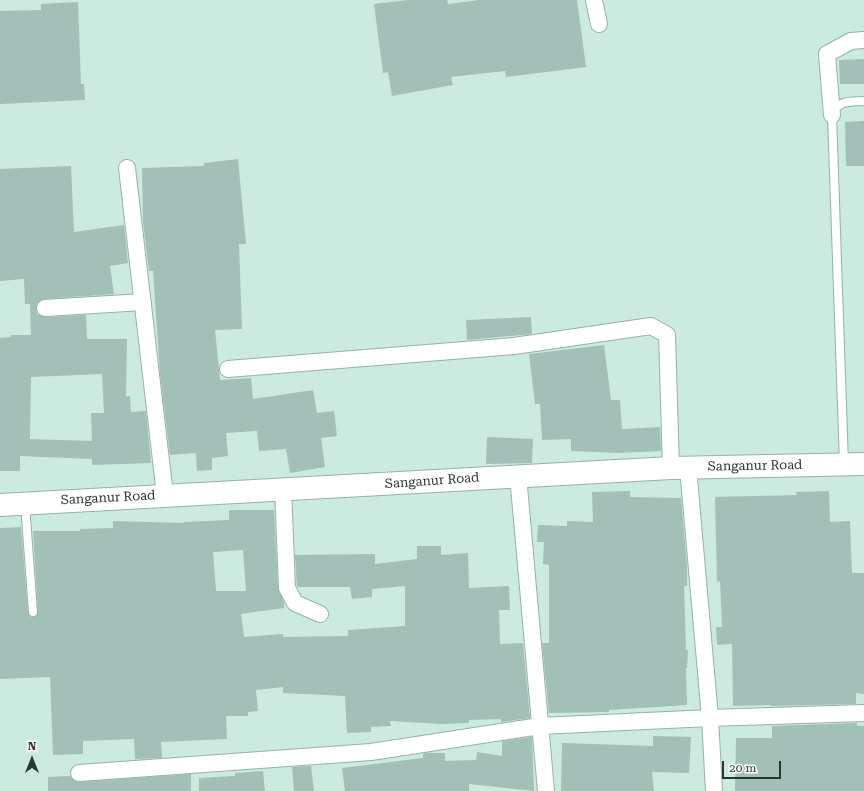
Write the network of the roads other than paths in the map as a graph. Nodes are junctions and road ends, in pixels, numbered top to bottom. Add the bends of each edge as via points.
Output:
1 (594, 0) edge
2 (599, 24) dead end
3 (864, 40) edge
4 (864, 101) edge
5 (832, 115) junction
6 (127, 168) dead end
7 (143, 302) junction
8 (45, 308) dead end
9 (228, 369) dead end
10 (854, 464) edge
11 (679, 467) junction
12 (518, 475) junction
13 (283, 488) junction
14 (165, 495) junction
15 (25, 503) junction
16 (0, 505) edge
17 (33, 612) dead end
18 (320, 614) dead end
19 (864, 713) edge
20 (710, 718) junction
21 (540, 726) junction
22 (79, 773) dead end
23 (546, 791) edge
24 (714, 791) edge

1 - 2 street
3 - 5 street via 851,41 827,54
4 - 5 lane via 842,103 835,108
5 - 10 lane
6 - 7 street
7 - 8 street
7 - 14 street
9 - 11 street via 514,346 651,326 667,335
10 - 11 main road, Sanganur Road
11 - 12 main road, Sanganur Road
11 - 20 street
12 - 13 main road, Sanganur Road via 394,484
12 - 21 street
13 - 14 main road, Sanganur Road
13 - 18 street via 287,588 295,603
14 - 15 main road, Sanganur Road
15 - 16 main road, Sanganur Road
15 - 17 lane
19 - 20 street
20 - 21 street
20 - 24 street
21 - 22 street via 371,752
21 - 23 street

